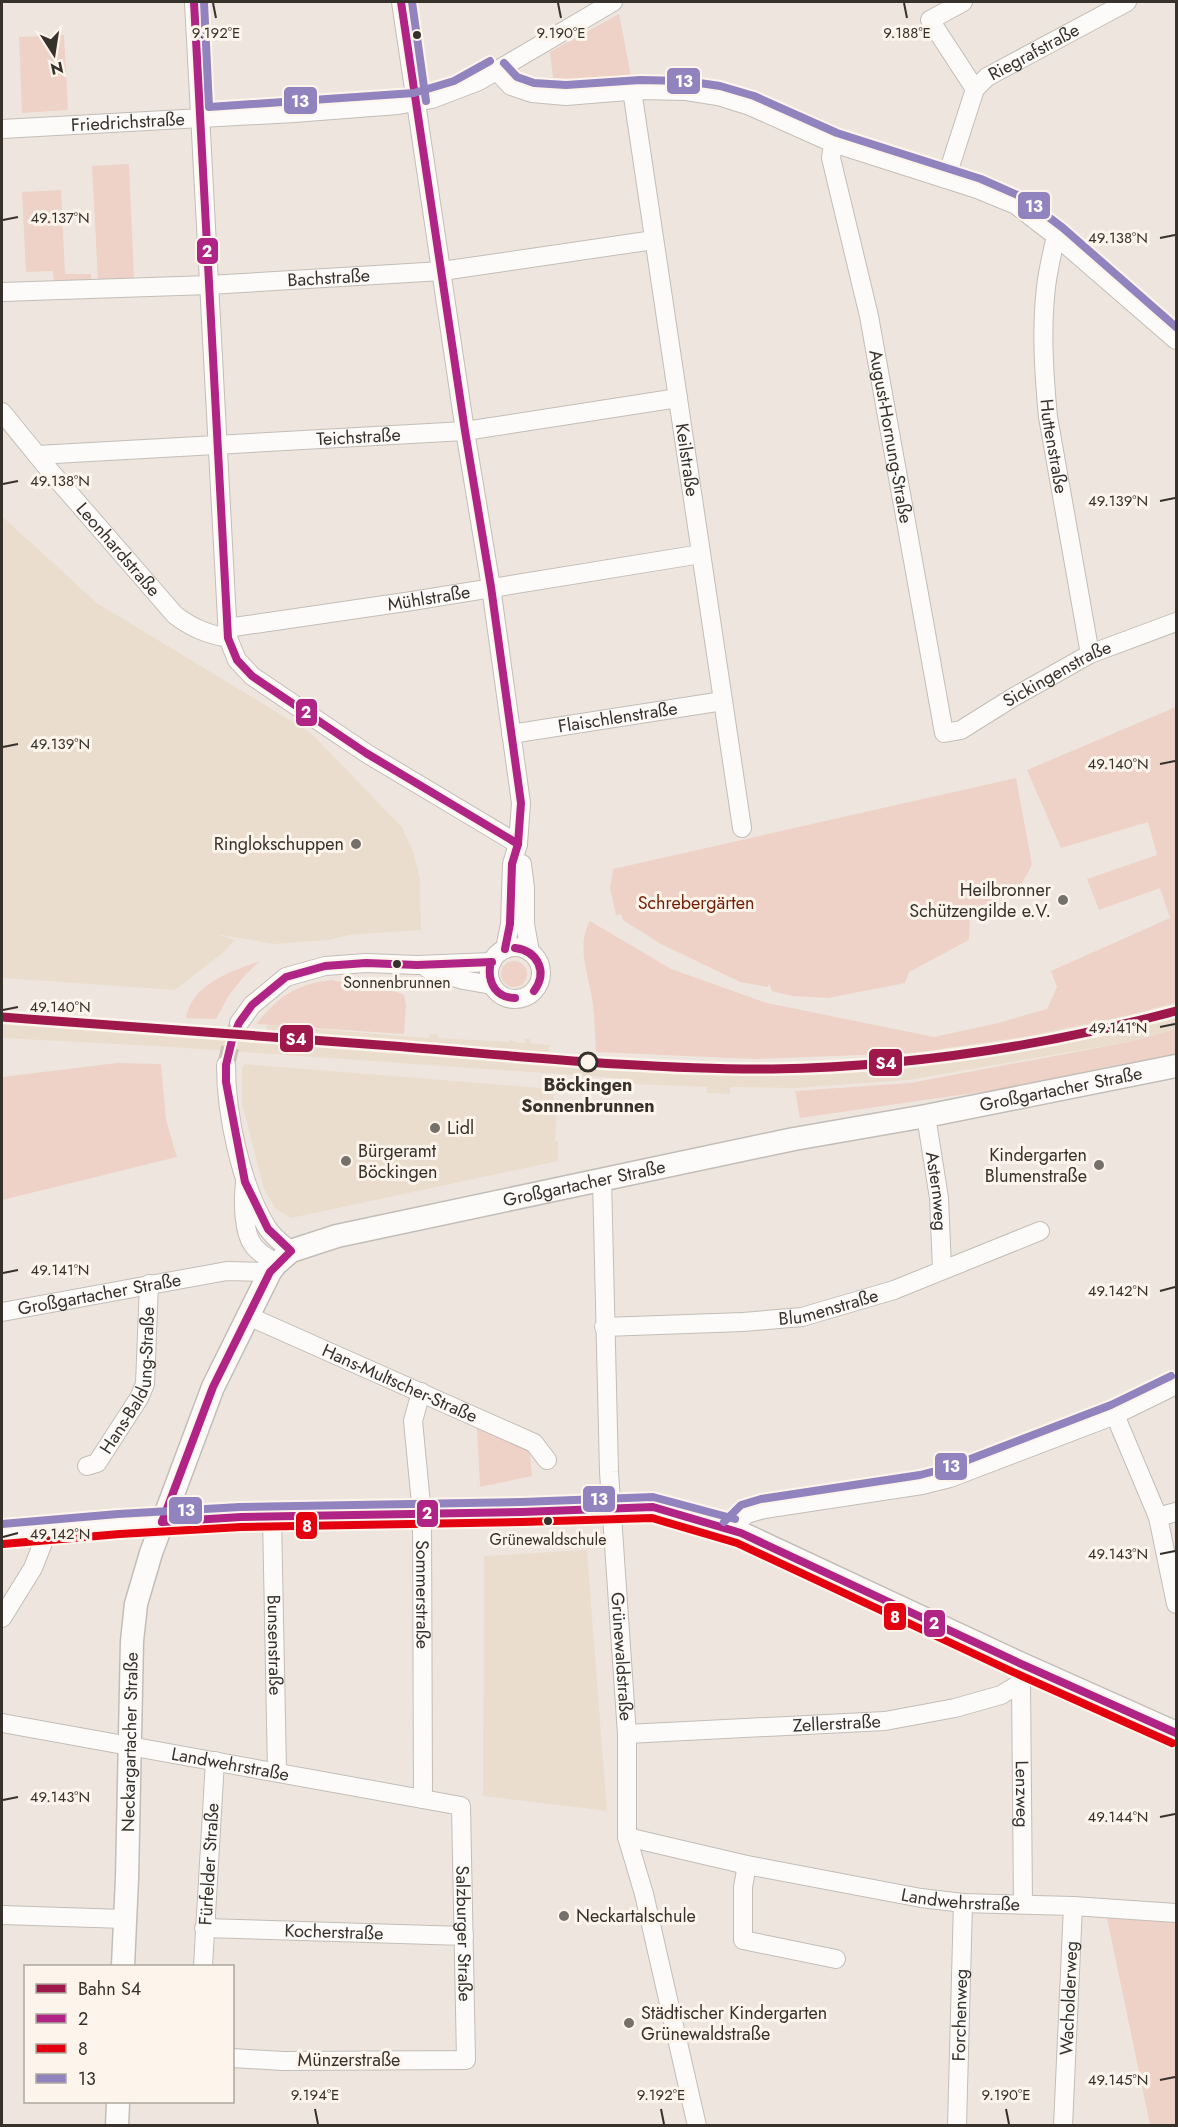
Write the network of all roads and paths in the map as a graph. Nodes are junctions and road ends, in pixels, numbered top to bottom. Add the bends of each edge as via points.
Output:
1 (194, 2) edge
2 (401, 2) edge
3 (613, 2) edge
4 (963, 2) edge
5 (1127, 2) edge
6 (496, 70) junction
7 (975, 89) junction
8 (632, 90) junction
9 (416, 103) junction
10 (199, 118) junction
11 (2, 129) edge
12 (833, 143) junction
13 (946, 179) junction
14 (1056, 236) junction
15 (654, 240) junction
16 (442, 271) junction
17 (209, 285) junction
18 (2, 292) edge
19 (1176, 340) edge
20 (678, 398) junction
21 (2, 411) edge
22 (465, 431) junction
23 (218, 445) junction
24 (37, 455) junction
25 (701, 554) junction
26 (491, 587) junction
27 (1176, 622) edge
28 (227, 633) junction
29 (1090, 654) junction
30 (723, 701) junction
31 (944, 733) joint
32 (511, 734) junction
33 (742, 828) dead end
34 (518, 844) junction
35 (505, 949) junction
36 (530, 952) junction
37 (492, 962) junction
38 (417, 965) junction
39 (492, 985) junction
40 (239, 1023) tunnel mouth
41 (226, 1065) tunnel mouth
42 (1176, 1066) edge
43 (926, 1116) junction
44 (602, 1179) junction
45 (1040, 1231) dead end
46 (279, 1262) junction
47 (942, 1269) junction
48 (149, 1284) junction
49 (2, 1312) edge
50 (248, 1316) junction
51 (604, 1328) junction
52 (1176, 1384) edge
53 (421, 1392) junction
54 (1115, 1415) junction
55 (547, 1460) dead end
56 (87, 1466) dead end
57 (610, 1508) junction
58 (1176, 1512) edge
59 (422, 1514) junction
60 (272, 1517) junction
61 (1158, 1517) junction
62 (162, 1521) junction
63 (732, 1529) junction
64 (48, 1530) junction
65 (2, 1534) edge
66 (1176, 1604) edge
67 (2, 1618) edge
68 (1025, 1675) junction
69 (2, 1723) edge
70 (1176, 1733) edge
71 (627, 1734) junction
72 (129, 1745) junction
73 (215, 1761) junction
74 (277, 1771) junction
75 (423, 1799) junction
76 (461, 1806) joint
77 (627, 1837) junction
78 (747, 1865) junction
79 (963, 1903) junction
80 (1023, 1905) junction
81 (1073, 1906) junction
82 (1176, 1913) edge
83 (2, 1916) edge
84 (125, 1919) junction
85 (204, 1928) junction
86 (464, 1936) junction
87 (836, 1959) dead end
88 (123, 1965) edge
89 (203, 1965) edge
90 (234, 2058) edge
91 (466, 2060) joint
92 (118, 2103) edge
93 (117, 2126) edge
94 (697, 2126) edge
95 (957, 2126) edge
96 (1063, 2126) edge

1 - 10 street
2 - 9 street
3 - 6 street, Friedrichstraße
4 - 7 street via 930,20
5 - 7 street, Riegrafstraße via 987,77
6 - 8 street via 511,86 532,93 566,96
6 - 9 street, Friedrichstraße via 478,81
7 - 13 street
8 - 12 street via 718,96
8 - 15 street, Keilstraße
9 - 10 street, Friedrichstraße
9 - 16 street
10 - 11 street, Friedrichstraße
10 - 17 street
12 - 13 street
12 - 31 street, August-Hornung-Straße via 831,158 869,316
13 - 14 street via 1016,205
14 - 19 street
14 - 29 street, Huttenstraße via 1046,286 1044,378
15 - 16 street, Bachstraße
15 - 20 street, Keilstraße
16 - 17 street, Bachstraße
16 - 22 street
17 - 18 street, Bachstraße
17 - 23 street
20 - 22 street, Teichstraße
20 - 25 street, Keilstraße
21 - 24 street, Leonhardstraße
22 - 23 street, Teichstraße
22 - 26 street
23 - 24 street, Teichstraße
23 - 28 street
24 - 28 street, Leonhardstraße via 176,615 189,626 210,634
25 - 26 street, Mühlstraße
25 - 30 street, Keilstraße
26 - 28 street, Mühlstraße
26 - 32 street
27 - 29 street, Sickingenstraße
28 - 34 street via 237,660 252,676 366,753
29 - 31 street, Sickingenstraße via 961,730
30 - 32 street, Flaischlenstraße
30 - 33 street, Keilstraße
32 - 34 street via 521,803
34 - 35 street via 512,864
34 - 36 street
35 - 36 street via 518,947
35 - 37 street
36 - 39 street via 539,962 542,975 537,988 527,997 501,995
37 - 38 street
37 - 39 street
38 - 39 street
38 - 40 street via 346,964 286,977 252,1005
41 - 46 street via 229,1106 245,1182 243,1204 249,1237 253,1245
42 - 43 main road, Großgartacher Straße
43 - 44 main road, Großgartacher Straße
43 - 47 street, Asternweg via 939,1198
44 - 46 main road, Großgartacher Straße via 337,1236
44 - 51 street, Grünewaldstraße
45 - 47 street, Blumenstraße
46 - 48 street, Großgartacher Straße
46 - 50 main road, Neckargartacher Straße
47 - 51 street, Blumenstraße via 894,1290 802,1317
48 - 49 street, Großgartacher Straße
48 - 56 street, Hans-Baldung-Straße via 145,1384 97,1463
50 - 53 street, Hans-Multscher-Straße
50 - 62 main road, Neckargartacher Straße via 213,1387
51 - 57 street, Grünewaldstraße
52 - 54 street
53 - 55 street, Hans-Multscher-Straße via 534,1443
53 - 59 street, Sommerstraße via 413,1421
54 - 61 street
54 - 63 street via 940,1480 764,1509 746,1514
57 - 59 main road
57 - 63 main road via 653,1506
57 - 71 street, Grünewaldstraße
58 - 61 street
59 - 60 main road
59 - 75 street, Sommerstraße
60 - 62 main road
60 - 74 street, Bunsenstraße
61 - 66 street
62 - 64 main road
62 - 72 main road, Neckargartacher Straße via 136,1604
63 - 68 main road
64 - 65 main road
64 - 67 street via 33,1568
68 - 70 main road
68 - 71 street, Zellerstraße via 1001,1695 885,1721
68 - 80 street, Lenzweg
69 - 72 street, Landwehrstraße
71 - 77 street, Grünewaldstraße
72 - 73 street, Landwehrstraße
72 - 84 main road, Neckargartacher Straße
73 - 74 street, Landwehrstraße
73 - 85 street, Fürfelder Straße
74 - 75 street, Landwehrstraße
75 - 76 street, Landwehrstraße
76 - 86 street, Salzburger Straße
77 - 78 street, Landwehrstraße
77 - 94 street, Grünewaldstraße via 644,1894
78 - 79 street, Landwehrstraße
78 - 87 street via 742,1887 743,1940
79 - 80 street, Landwehrstraße
79 - 95 street, Forchenweg
80 - 81 street, Landwehrstraße
81 - 82 street, Landwehrstraße
81 - 96 street, Wacholderweg
83 - 84 street
84 - 88 main road, Neckargartacher Straße
85 - 86 street, Kocherstraße
85 - 89 street, Fürfelder Straße
86 - 91 street, Salzburger Straße
90 - 91 street, Münzerstraße
92 - 93 main road

